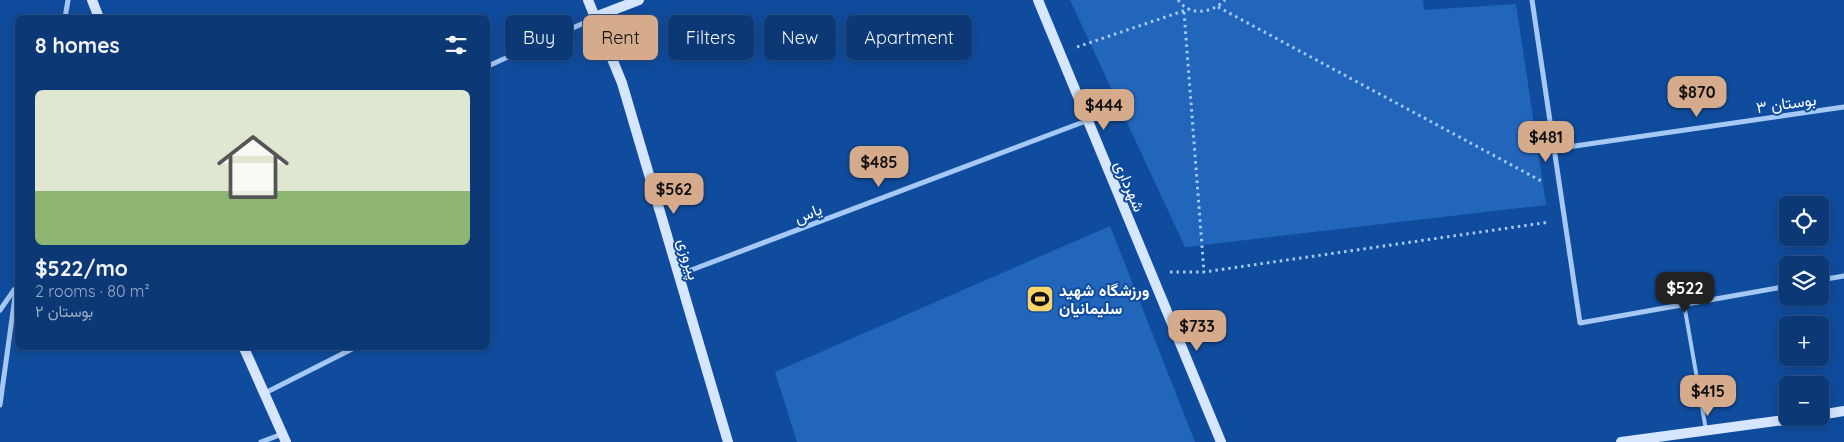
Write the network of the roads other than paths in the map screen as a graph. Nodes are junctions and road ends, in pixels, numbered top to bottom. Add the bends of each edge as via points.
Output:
1 (68, 0) edge
2 (92, 0) edge
3 (588, 0) edge
4 (639, 0) edge
5 (1038, 0) edge
6 (1532, 0) edge
7 (66, 15) edge
8 (99, 15) edge
9 (594, 15) edge
10 (600, 15) edge
11 (583, 22) edge
12 (613, 60) edge
13 (490, 65) edge
14 (1844, 107) edge
15 (1086, 121) junction
16 (1554, 149) junction
17 (678, 275) junction
18 (1844, 276) edge
19 (1829, 278) edge
20 (15, 288) joint
21 (1779, 288) edge
22 (1684, 304) junction
23 (0, 310) edge
24 (245, 350) edge
25 (350, 350) edge
26 (265, 393) junction
27 (0, 405) edge
28 (1844, 411) edge
29 (1829, 414) edge
30 (1779, 421) edge
31 (1706, 430) junction
32 (284, 438) edge
33 (261, 442) edge
34 (728, 442) edge
35 (1221, 442) edge
36 (1621, 442) edge

1 - 7 street
2 - 8 street
3 - 9 street, پیروزی
4 - 10 street
5 - 15 street, شهرداری
6 - 16 street
11 - 13 street
12 - 17 street, پیروزی
14 - 16 street, بوستان ۳
15 - 17 street, یاس
15 - 35 street, شهرداری
16 - 22 street via 1580,322
17 - 34 street, پیروزی
18 - 19 street
20 - 23 street
20 - 27 street
21 - 22 street
22 - 31 lane
24 - 26 street
25 - 26 street
26 - 32 street
28 - 29 street
30 - 31 street
31 - 36 street
32 - 33 street

